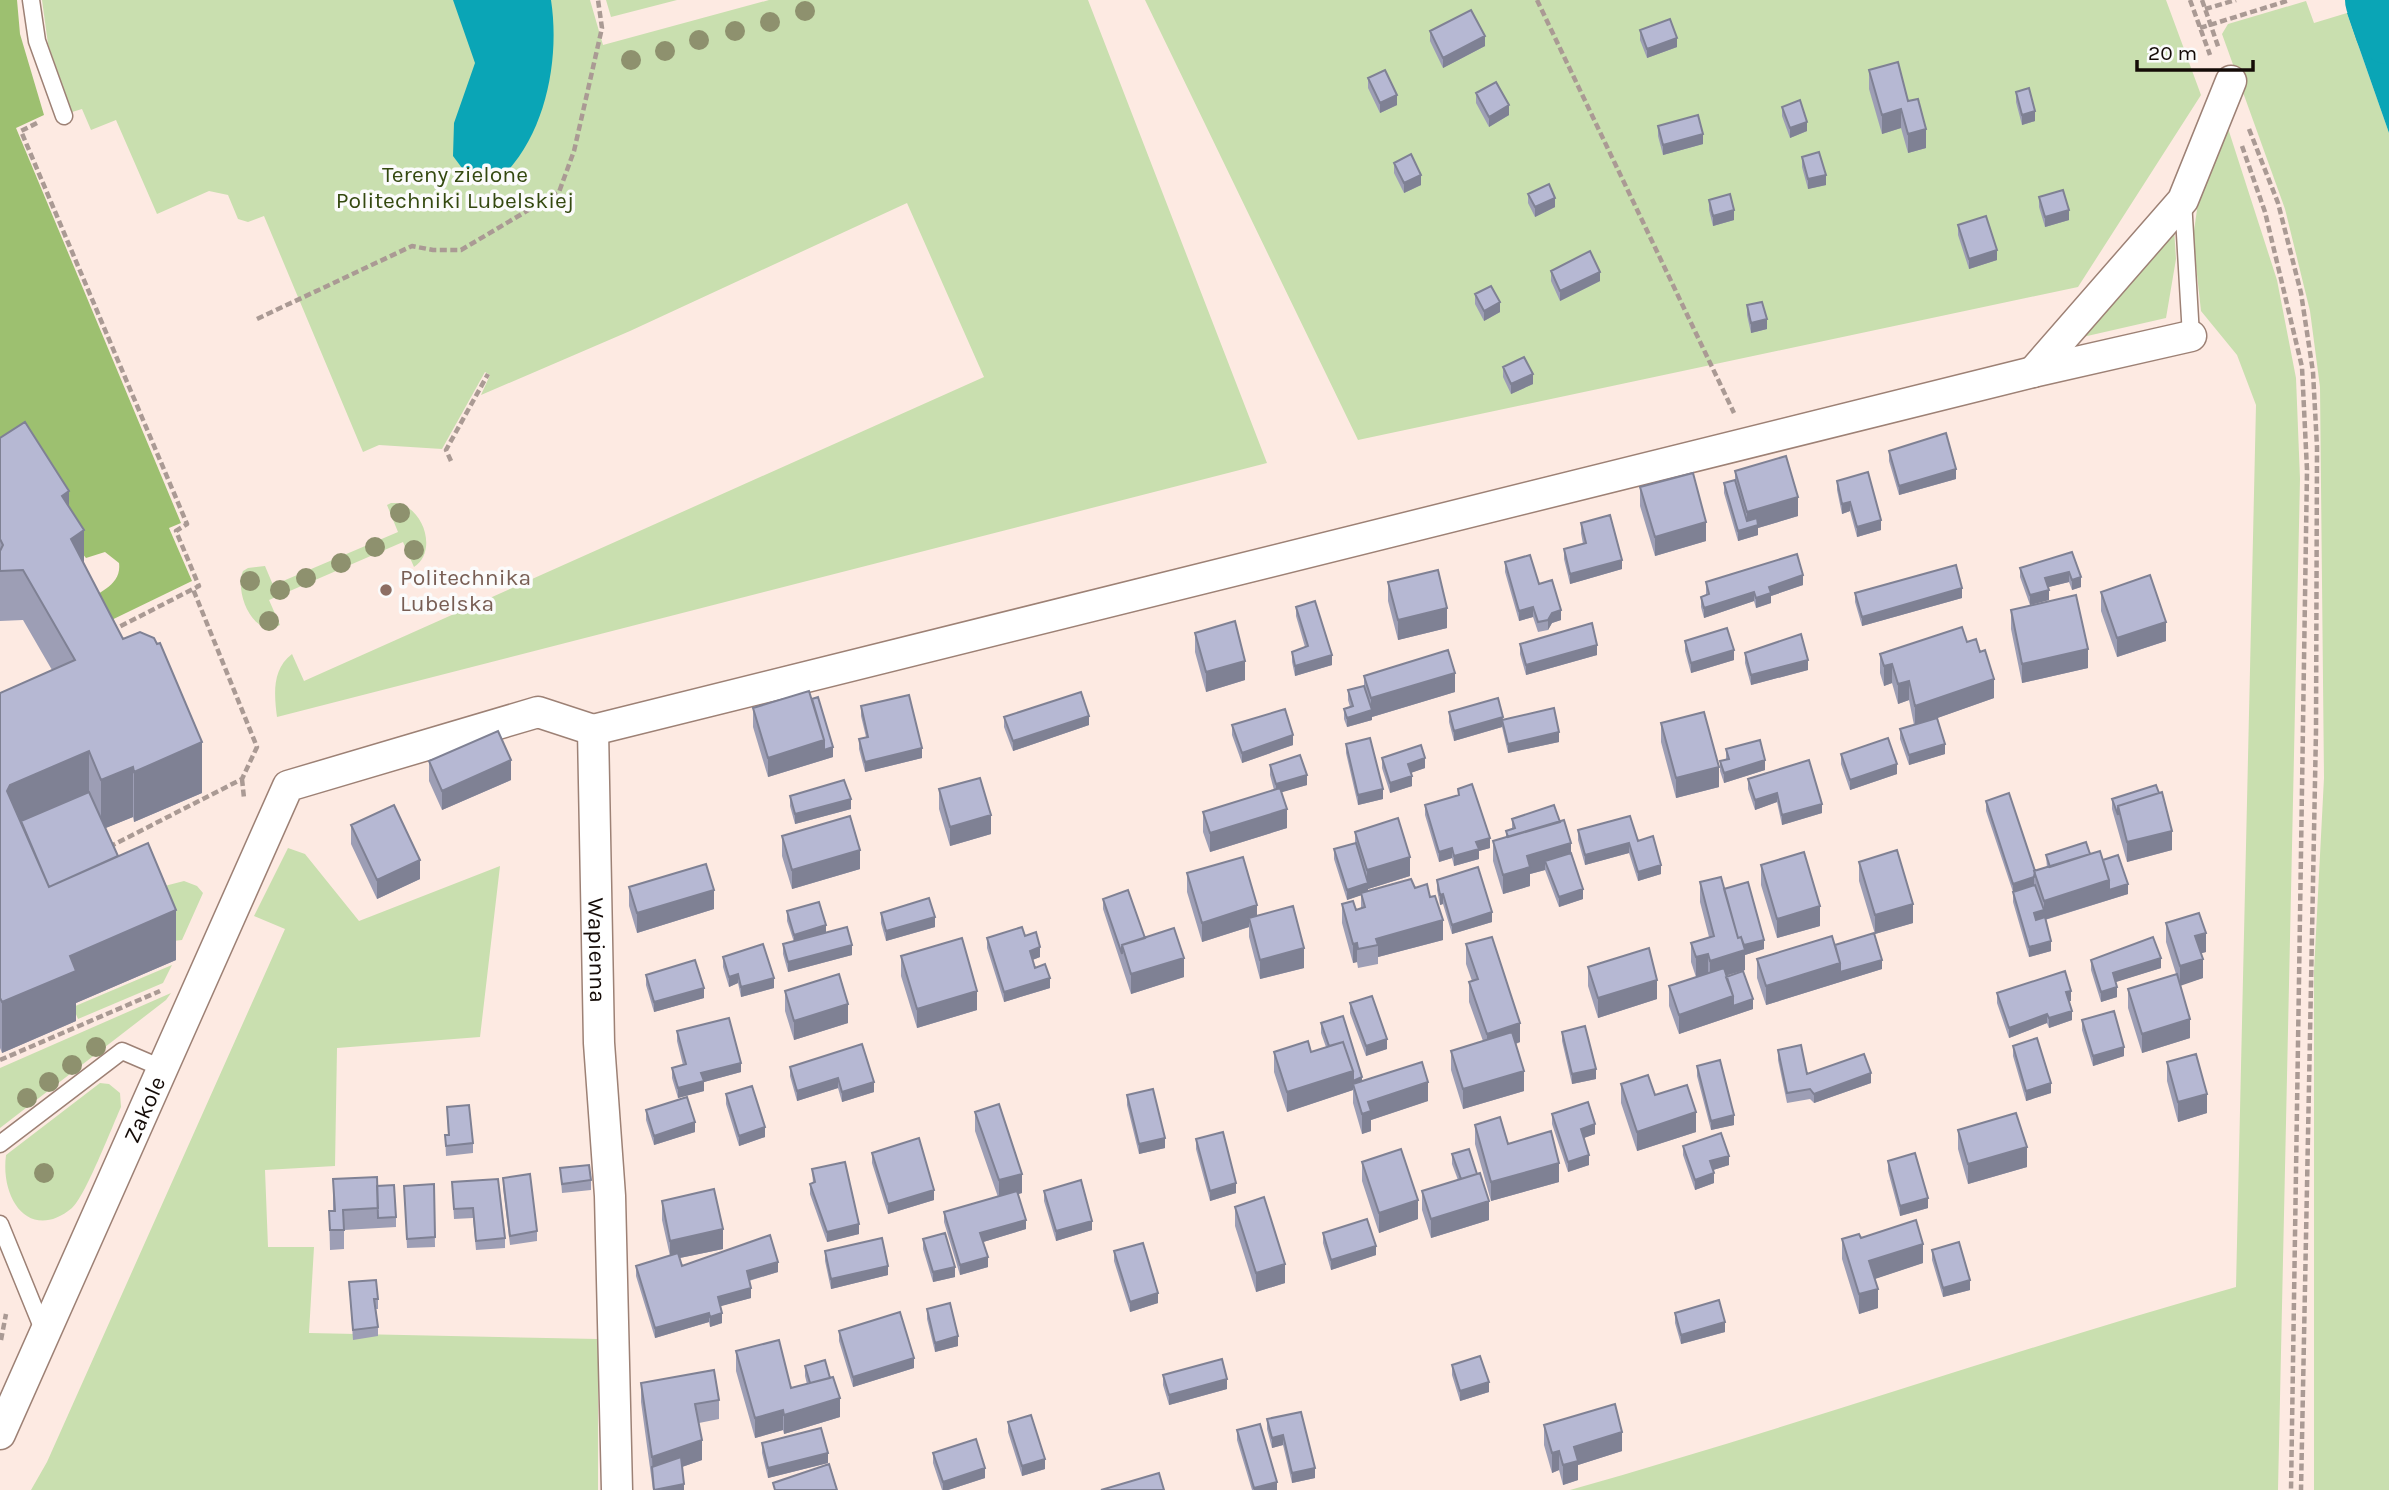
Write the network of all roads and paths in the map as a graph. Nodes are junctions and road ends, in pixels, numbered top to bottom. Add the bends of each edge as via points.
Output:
1 (31, 0) edge
2 (598, 0) edge
3 (1537, 0) edge
4 (2190, 0) edge
5 (2202, 0) edge
6 (2236, 0) edge
7 (2290, 0) edge
8 (2205, 9) junction
9 (2211, 25) junction
10 (2200, 28) junction
11 (2227, 87) junction
12 (64, 116) dead end
13 (40, 122) dead end
14 (2183, 200) junction
15 (257, 319) dead end
16 (2190, 336) joint
17 (2033, 372) junction
18 (488, 374) dead end
19 (1748, 443) junction
20 (451, 461) dead end
21 (193, 589) junction
22 (109, 632) edge
23 (593, 730) junction
24 (109, 847) edge
25 (168, 988) dead end
26 (0, 1060) edge
27 (164, 1069) junction
28 (0, 1144) edge
29 (0, 1224) edge
30 (45, 1334) junction
31 (0, 1434) edge
32 (617, 1490) edge
33 (2291, 1490) edge
34 (2301, 1490) edge

1 - 12 lane via 37,41
2 - 15 path via 602,28 574,151 559,192 461,250 412,246
3 - 19 path
4 - 10 path
5 - 8 path
6 - 8 path
7 - 9 path
8 - 9 path
9 - 10 path
9 - 11 path
10 - 11 path
11 - 14 street
11 - 33 path via 2265,212 2302,367 2308,470
11 - 34 path via 2278,203 2301,293 2313,372 2316,731
13 - 21 path via 21,131 187,524 176,531 199,586
14 - 16 lane
14 - 17 street
16 - 17 street
17 - 19 street
18 - 20 path via 446,450
19 - 23 street
21 - 22 path
21 - 24 path via 257,747 242,779
23 - 27 street, Zakole via 538,712 288,786
23 - 32 street, Wapienna via 599,1043 610,1196
25 - 26 path
27 - 28 lane via 122,1051
27 - 30 street, Zakole
29 - 30 lane
30 - 31 street, Zakole

